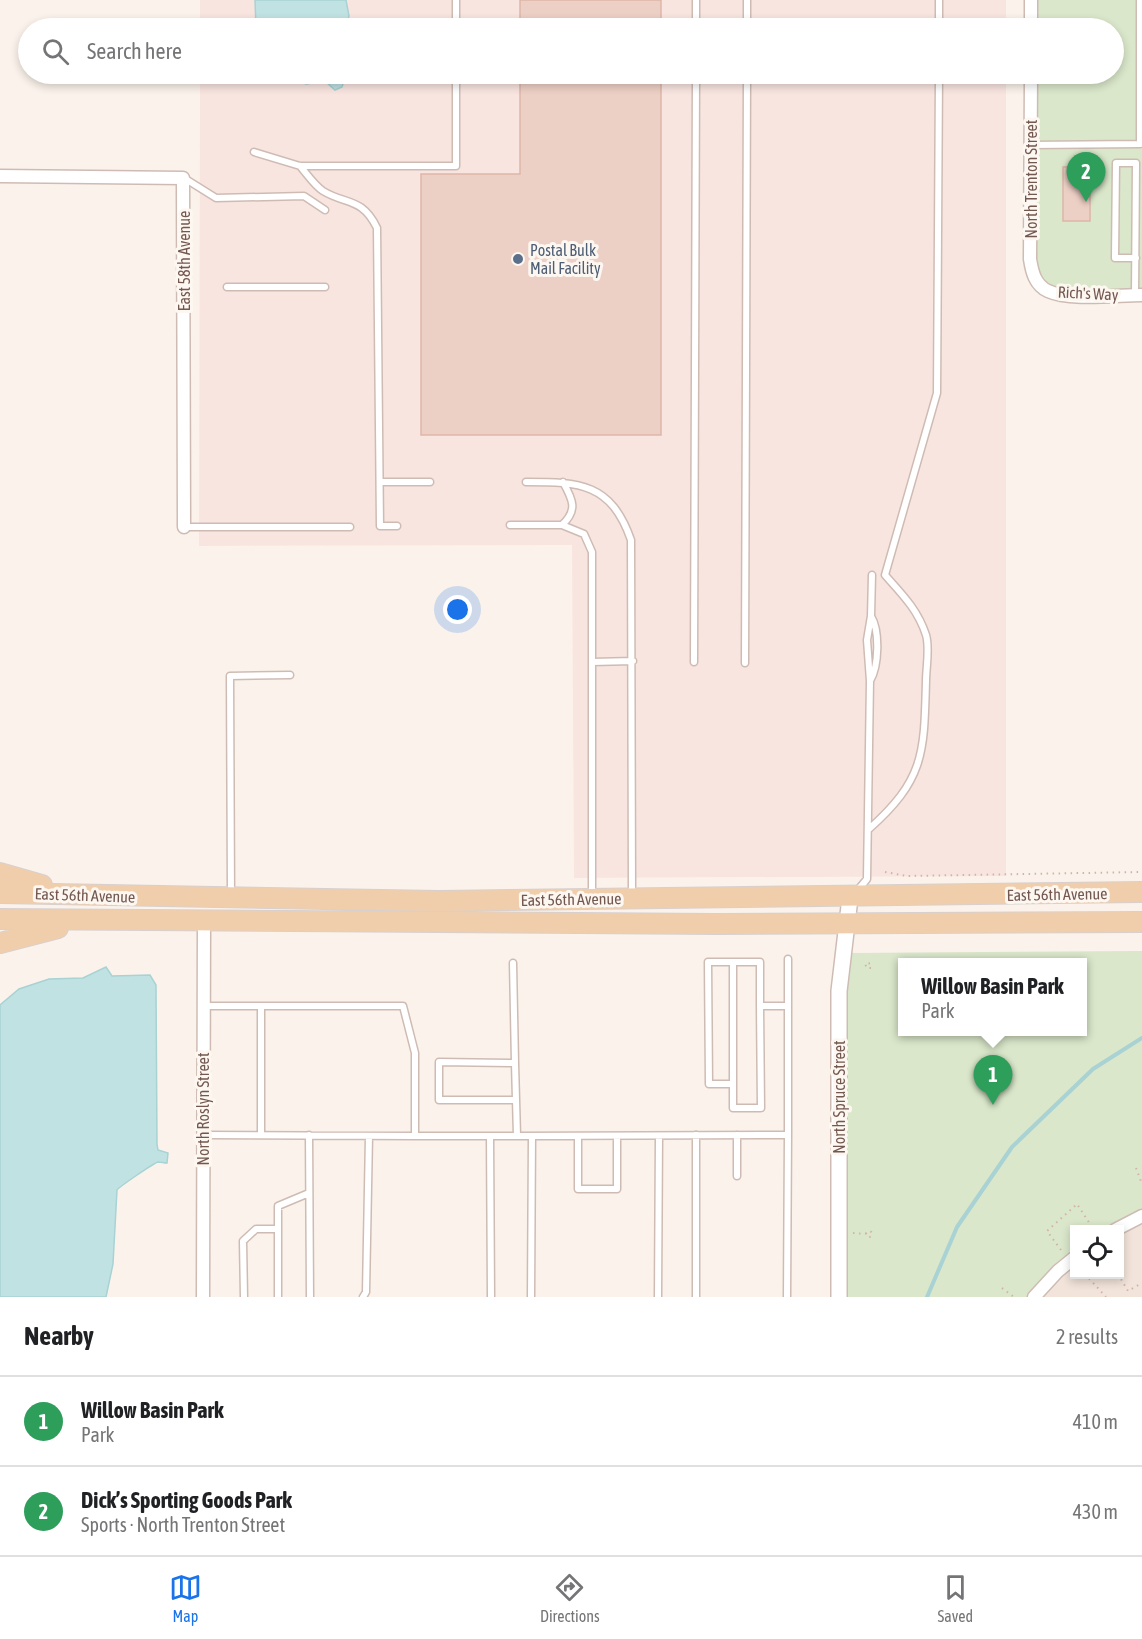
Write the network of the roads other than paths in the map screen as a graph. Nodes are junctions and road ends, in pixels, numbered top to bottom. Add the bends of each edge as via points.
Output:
1 (456, 0) edge
2 (696, 0) edge
3 (747, 0) edge
4 (939, 0) edge
5 (1031, 0) edge
6 (1140, 0) edge
7 (456, 18) edge
8 (696, 18) edge
9 (747, 18) edge
10 (939, 18) edge
11 (1031, 18) edge
12 (456, 84) edge
13 (696, 84) edge
14 (747, 84) edge
15 (939, 84) edge
16 (1031, 84) edge
17 (1031, 145) junction
18 (254, 153) dead end
19 (300, 166) junction
20 (0, 176) edge
21 (183, 178) junction
22 (324, 210) dead end
23 (1136, 258) junction
24 (1037, 283) joint
25 (226, 287) dead end
26 (324, 287) dead end
27 (1139, 295) edge
28 (380, 482) junction
29 (430, 482) dead end
30 (526, 482) dead end
31 (563, 482) junction
32 (510, 525) dead end
33 (562, 525) junction
34 (397, 526) dead end
35 (184, 527) joint
36 (350, 527) dead end
37 (872, 575) dead end
38 (633, 661) junction
39 (592, 662) junction
40 (694, 662) dead end
41 (745, 663) dead end
42 (290, 675) dead end
43 (869, 829) junction
44 (0, 873) edge
45 (1142, 892) edge
46 (0, 893) edge
47 (88, 895) junction
48 (231, 898) junction
49 (591, 898) junction
50 (632, 898) junction
51 (850, 898) junction
52 (0, 919) edge
53 (90, 920) junction
54 (204, 921) junction
55 (1142, 922) edge
56 (846, 924) junction
57 (0, 943) edge
58 (788, 959) dead end
59 (733, 962) junction
60 (513, 963) dead end
61 (203, 1006) junction
62 (261, 1006) junction
63 (760, 1006) junction
64 (788, 1006) junction
65 (515, 1063) junction
66 (733, 1084) junction
67 (516, 1100) junction
68 (203, 1135) junction
69 (261, 1135) junction
70 (309, 1135) junction
71 (696, 1135) junction
72 (736, 1135) junction
73 (788, 1135) junction
74 (369, 1136) junction
75 (415, 1136) junction
76 (490, 1136) junction
77 (517, 1136) junction
78 (532, 1136) junction
79 (578, 1136) junction
80 (617, 1136) junction
81 (659, 1136) junction
82 (737, 1176) dead end
83 (309, 1192) junction
84 (1142, 1216) edge
85 (1124, 1225) edge
86 (278, 1228) junction
87 (1070, 1262) edge
88 (203, 1297) edge
89 (244, 1297) edge
90 (278, 1297) edge
91 (310, 1297) edge
92 (363, 1297) edge
93 (491, 1297) edge
94 (531, 1297) edge
95 (658, 1297) edge
96 (696, 1297) edge
97 (787, 1297) edge
98 (839, 1297) edge
99 (1034, 1297) edge

1 - 7 lane
2 - 8 lane
3 - 9 lane
4 - 10 lane
5 - 11 street
6 - 17 lane via 1140,144
12 - 19 lane via 456,166
13 - 40 lane
14 - 41 lane
15 - 43 lane via 937,393 885,575 912,605 927,637 925,721 920,763 905,791
16 - 17 street, North Trenton Street
17 - 24 street, North Trenton Street via 1030,259
18 - 19 lane
19 - 28 lane via 317,186 361,207 372,218 379,236
20 - 21 street
21 - 22 lane via 216,198 304,196
21 - 35 street, East 58th Avenue
23 - 23 lane via 1136,163 1116,163 1115,258
23 - 27 lane
24 - 27 street, Rich's Way via 1048,291 1065,295
25 - 26 lane
28 - 29 lane
28 - 34 lane via 380,526
30 - 31 lane
31 - 33 lane via 574,501 572,516
31 - 38 lane via 587,487 623,516 631,540
32 - 33 lane
33 - 39 lane via 584,534 592,552
35 - 36 lane
37 - 43 lane via 867,640
38 - 39 lane
38 - 50 lane
39 - 49 lane
42 - 48 lane via 230,676
43 - 51 lane via 867,879
44 - 47 main road
45 - 51 main road, East 56th Avenue
46 - 47 main road, East 56th Avenue
47 - 48 main road, East 56th Avenue
48 - 49 main road, East 56th Avenue
49 - 50 main road, East 56th Avenue
50 - 51 main road, East 56th Avenue
51 - 56 street, North Spruce Street
52 - 53 main road, East 56th Avenue
53 - 54 main road, East 56th Avenue
53 - 57 main road
54 - 56 main road, East 56th Avenue
54 - 61 street, North Roslyn Street
55 - 56 main road, East 56th Avenue
56 - 98 street, North Spruce Street via 839,991
58 - 64 lane
59 - 63 lane via 760,962
59 - 66 lane
59 - 66 lane via 708,962 709,1084
60 - 65 lane
61 - 62 lane
61 - 68 street, North Roslyn Street
62 - 69 lane
62 - 75 lane via 403,1006 415,1053
63 - 64 lane
63 - 66 lane via 761,1108 734,1108
64 - 73 lane
65 - 67 lane
65 - 67 lane via 439,1062 439,1100
67 - 77 lane
68 - 69 lane
68 - 88 street, North Roslyn Street
69 - 70 lane
70 - 74 lane
70 - 83 lane
71 - 72 lane
71 - 81 lane
71 - 96 lane
72 - 73 lane
72 - 82 lane
73 - 97 lane
74 - 75 lane
74 - 92 lane
75 - 76 lane
76 - 77 lane
76 - 93 lane
77 - 78 lane
78 - 79 lane
78 - 94 lane
79 - 80 lane
79 - 80 lane via 578,1189 617,1189
80 - 81 lane
81 - 95 lane
83 - 86 lane via 278,1206
83 - 91 lane
84 - 85 street
86 - 89 lane via 256,1229 243,1241
86 - 90 lane
87 - 99 street

